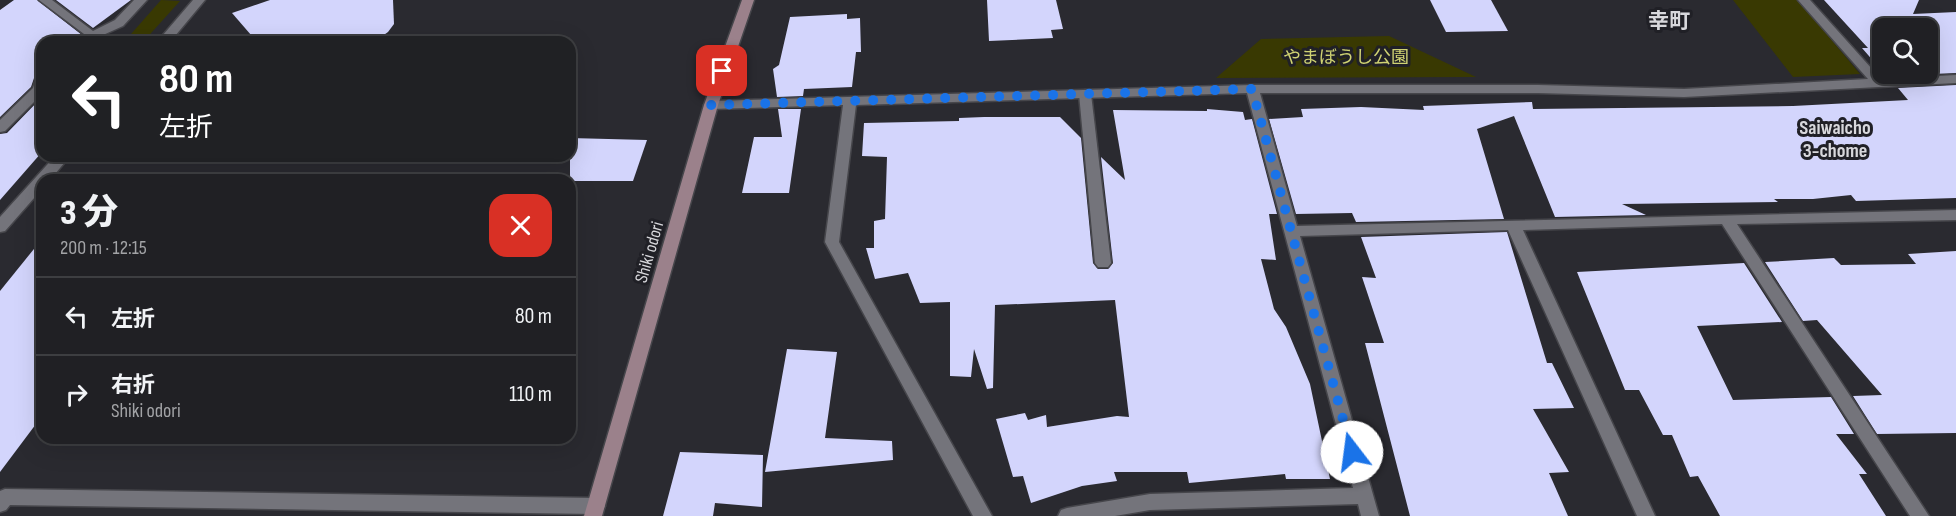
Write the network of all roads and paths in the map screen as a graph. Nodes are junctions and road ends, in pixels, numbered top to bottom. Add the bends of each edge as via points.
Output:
1 (45, 0) edge
2 (141, 0) edge
3 (199, 0) edge
4 (748, 0) edge
5 (1804, 0) edge
6 (86, 36) edge
7 (95, 36) edge
8 (168, 36) edge
9 (1872, 76) edge
10 (1956, 79) edge
11 (1938, 80) edge
12 (1879, 84) edge
13 (1252, 89) junction
14 (36, 93) edge
15 (1085, 94) junction
16 (850, 101) junction
17 (711, 105) junction
18 (0, 128) edge
19 (58, 162) edge
20 (47, 174) edge
21 (36, 186) edge
22 (1951, 216) edge
23 (1726, 219) junction
24 (1513, 225) junction
25 (0, 227) edge
26 (1956, 228) edge
27 (1292, 231) junction
28 (1103, 263) dead end
29 (1364, 496) junction
30 (0, 504) edge
31 (595, 511) edge
32 (983, 516) edge
33 (1067, 516) edge
34 (1370, 516) edge
35 (1646, 516) edge
36 (1920, 516) edge

1 - 6 street
2 - 7 street via 119,23
3 - 8 street
4 - 17 main road, Shiki odori
5 - 9 street
10 - 11 street
12 - 13 street via 1684,93
13 - 15 street
13 - 27 street
14 - 18 street
15 - 16 street
15 - 28 street
16 - 17 street
16 - 32 street via 832,242
17 - 31 main road, Shiki odori
19 - 20 street
21 - 25 street
22 - 23 street
22 - 26 street
23 - 24 street
23 - 36 street
24 - 27 street
24 - 35 street
27 - 29 street
29 - 33 street via 1150,502
29 - 34 street
30 - 31 street via 5,497

